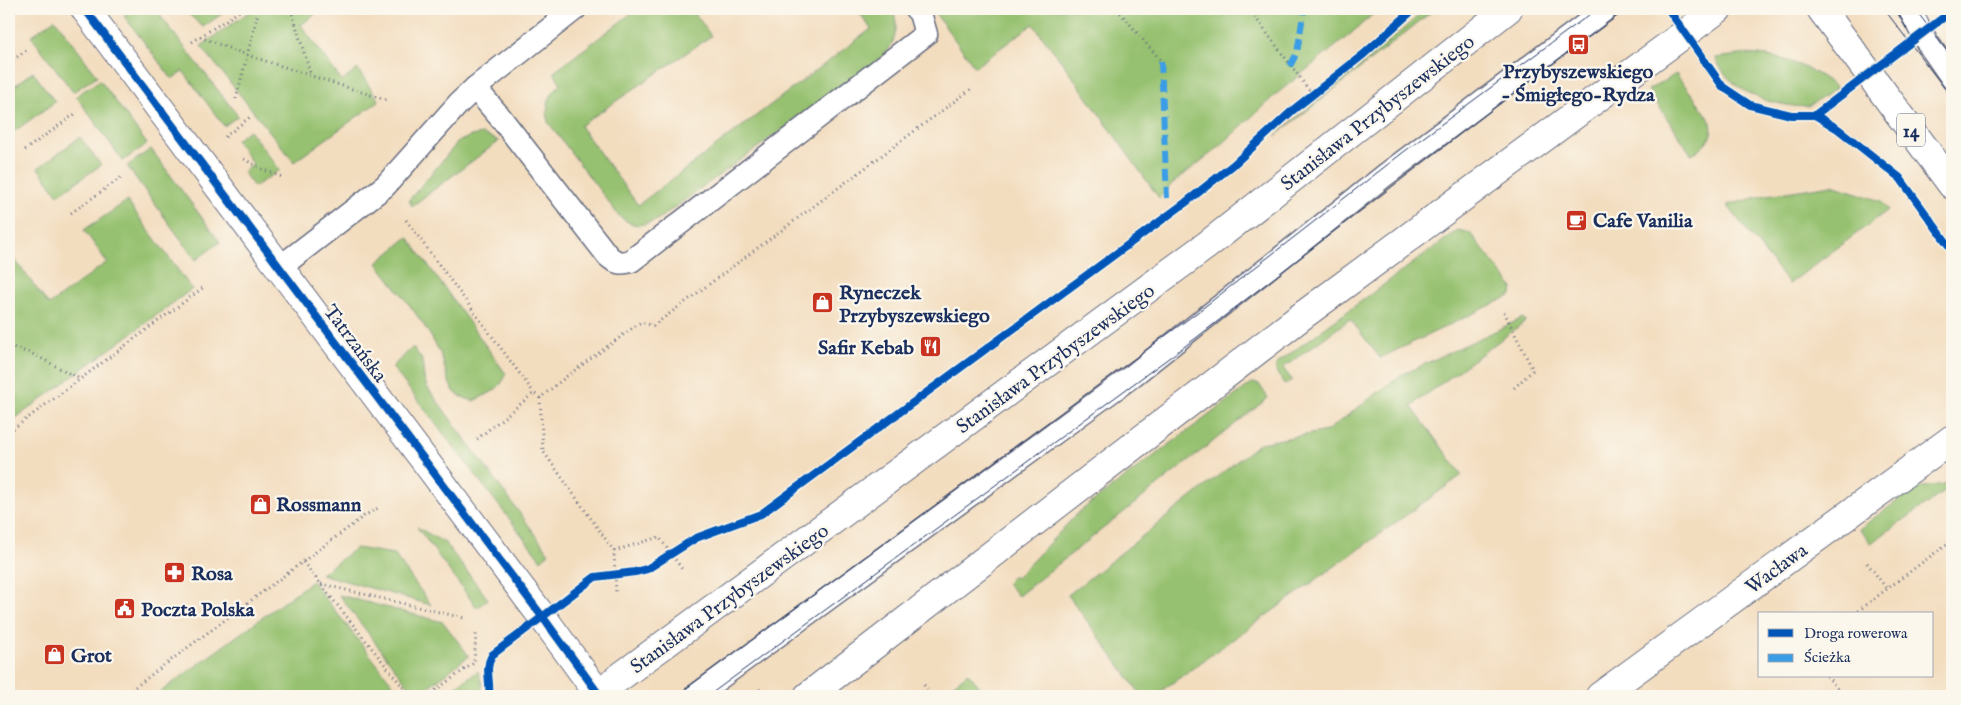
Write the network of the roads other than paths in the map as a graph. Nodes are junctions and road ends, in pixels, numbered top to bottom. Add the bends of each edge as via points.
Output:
1 (86, 9) edge
2 (574, 9) edge
3 (916, 9) edge
4 (1508, 9) edge
5 (1606, 9) edge
6 (1718, 9) edge
7 (1821, 9) edge
8 (1909, 9) edge
9 (1952, 78) edge
10 (475, 88) junction
11 (1952, 186) edge
12 (279, 268) junction
13 (1952, 440) edge
14 (597, 695) edge
15 (695, 696) edge
16 (808, 696) edge
17 (1600, 696) edge

1 - 12 main road, Tatrzańska
2 - 10 lane
3 - 10 lane via 926,34 631,261 622,263 608,256
4 - 14 main road, Stanisława Przybyszewskiego via 1207,245
5 - 15 lane via 1384,176 1131,378
6 - 16 main road via 1302,316
7 - 11 main road, 14
8 - 9 lane
10 - 12 lane via 385,186
12 - 14 main road, Tatrzańska via 547,623
13 - 17 main road, Wacława

